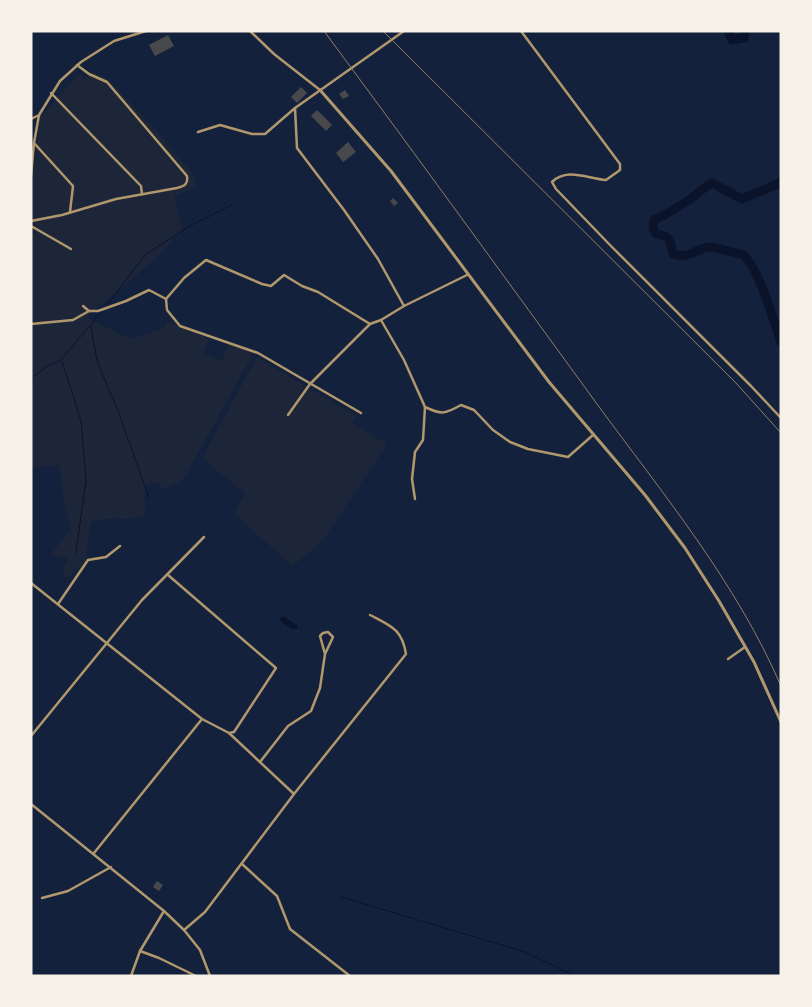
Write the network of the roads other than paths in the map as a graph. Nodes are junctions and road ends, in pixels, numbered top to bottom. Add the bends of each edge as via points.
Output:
1 (146, 31) edge
2 (250, 31) edge
3 (404, 31) edge
4 (521, 31) edge
5 (77, 64) junction
6 (320, 90) junction
7 (52, 93) junction
8 (295, 108) junction
9 (38, 115) junction
10 (31, 119) edge
11 (198, 132) dead end
12 (34, 143) junction
13 (31, 176) edge
14 (142, 194) junction
15 (70, 212) junction
16 (31, 221) edge
17 (31, 226) edge
18 (71, 249) dead end
19 (468, 275) junction
20 (166, 299) junction
21 (83, 306) dead end
22 (404, 306) junction
23 (89, 311) junction
24 (381, 320) junction
25 (31, 324) edge
26 (370, 324) junction
27 (310, 384) junction
28 (425, 407) junction
29 (361, 413) dead end
30 (288, 416) dead end
31 (781, 418) edge
32 (593, 435) junction
33 (415, 499) dead end
34 (204, 538) dead end
35 (120, 546) dead end
36 (168, 575) junction
37 (31, 582) edge
38 (58, 604) junction
39 (370, 615) dead end
40 (107, 643) junction
41 (745, 647) junction
42 (325, 654) junction
43 (728, 659) dead end
44 (202, 719) junction
45 (781, 722) edge
46 (234, 732) junction
47 (229, 733) junction
48 (31, 736) edge
49 (234, 738) junction
50 (260, 762) junction
51 (294, 794) junction
52 (31, 804) edge
53 (94, 853) junction
54 (242, 864) junction
55 (111, 867) junction
56 (42, 898) dead end
57 (164, 911) junction
58 (184, 930) junction
59 (140, 951) junction
60 (131, 976) edge
61 (196, 976) edge
62 (210, 976) edge
63 (350, 976) edge

1 - 5 street via 114,41
2 - 6 street
3 - 6 street
4 - 31 street via 620,164 620,170 606,180 580,174 552,182 564,198
5 - 7 street
5 - 14 street via 89,74 108,82 187,176 185,186
6 - 8 street
6 - 19 street via 391,171
7 - 9 street
7 - 14 street via 141,186
8 - 11 street via 265,134 252,134 220,125
8 - 22 street via 297,148 378,259
9 - 10 street
9 - 12 street
12 - 13 street
12 - 15 street via 73,186
14 - 15 street
15 - 16 street
17 - 18 street
19 - 22 street
19 - 32 street
20 - 23 street via 149,290 126,302
20 - 26 street via 206,260 271,286 284,276 318,292
20 - 27 street via 167,310 180,326 258,353
21 - 23 street
22 - 24 street
23 - 25 street via 73,320
24 - 26 street
24 - 28 street
26 - 27 street
27 - 29 street
27 - 30 street
28 - 32 street via 438,413 461,405 474,410 510,442 568,457
28 - 33 street via 423,440 415,452 412,479
32 - 41 street via 685,548
34 - 36 street
35 - 38 street via 106,557 88,560
36 - 40 street via 142,600
36 - 46 street via 276,668
37 - 38 street
38 - 40 street
39 - 51 street via 395,628 404,641 406,654
40 - 44 street
40 - 48 street
41 - 43 street
41 - 45 street
42 - 42 street via 333,637 328,632 320,636
42 - 50 street via 320,688 310,711 288,726
44 - 47 street
44 - 53 street
46 - 47 street
46 - 49 street
47 - 49 street
49 - 50 street
50 - 51 street
51 - 54 street
52 - 53 street
53 - 55 street
54 - 58 street via 205,912
54 - 63 street via 277,896 290,929
55 - 56 street via 68,891
55 - 57 street
57 - 58 street
57 - 59 street
58 - 62 street via 200,950
59 - 60 street
59 - 61 street

